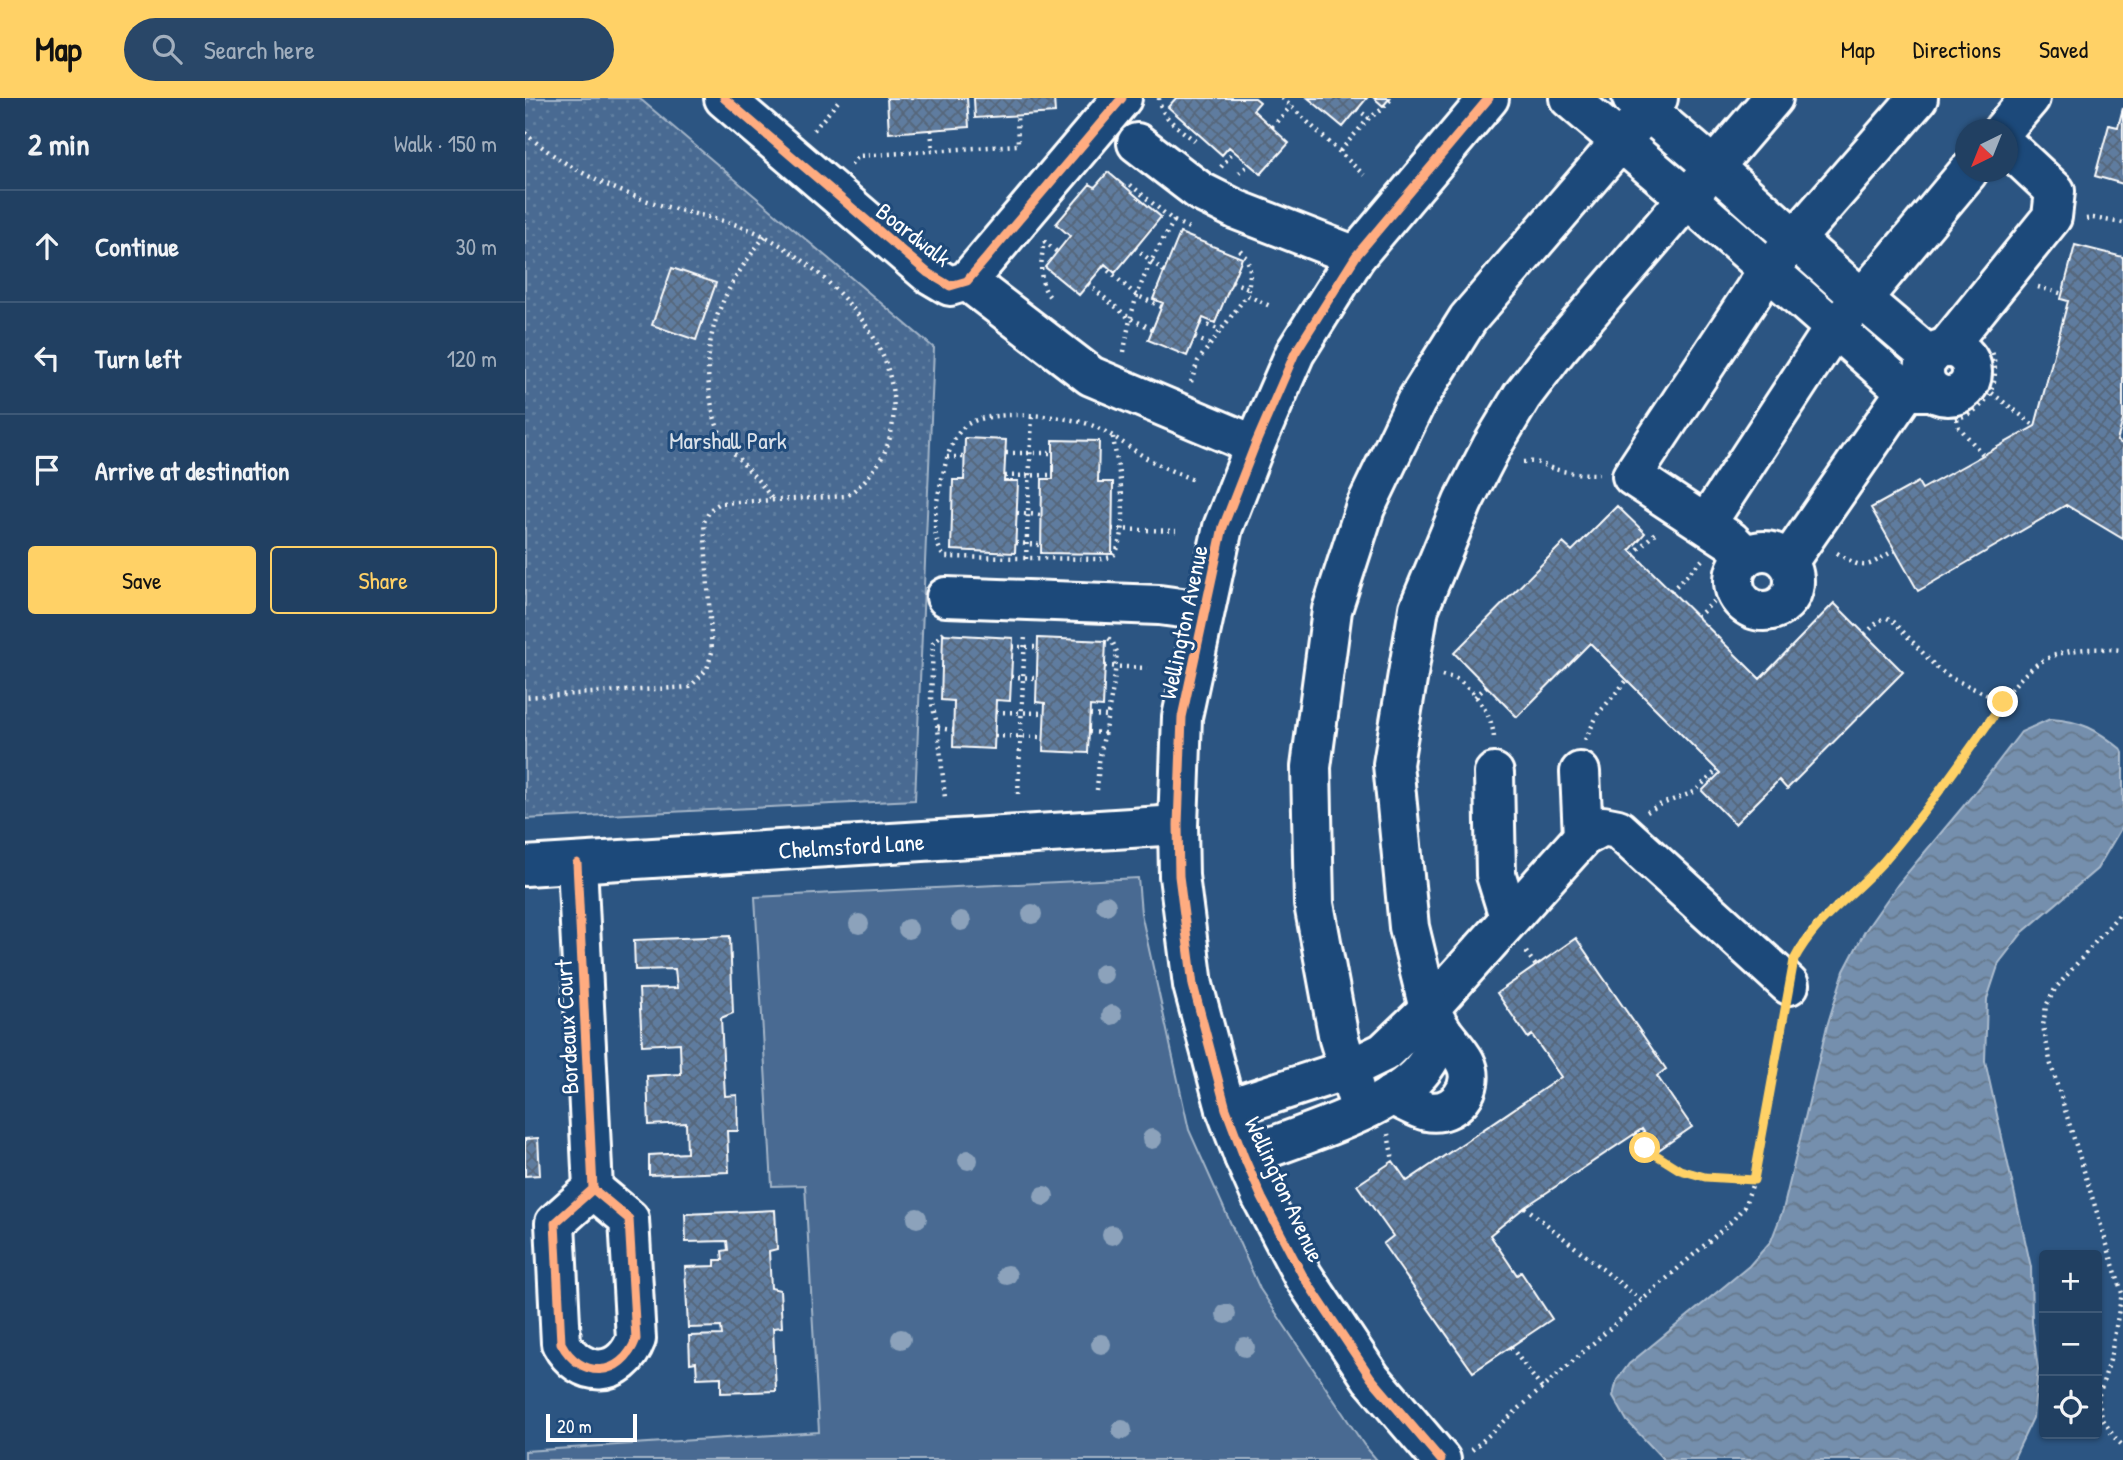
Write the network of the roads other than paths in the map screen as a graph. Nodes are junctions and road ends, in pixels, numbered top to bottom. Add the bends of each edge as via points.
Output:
1 (724, 98) edge
2 (1122, 98) edge
3 (1489, 98) edge
4 (1569, 98) edge
5 (1773, 98) edge
6 (1918, 98) edge
7 (2030, 98) edge
8 (1646, 102) edge
9 (2012, 119) edge
10 (1137, 143) dead end
11 (1622, 143) junction
12 (2018, 156) edge
13 (1715, 168) junction
14 (1960, 182) edge
15 (1688, 199) junction
16 (1795, 240) junction
17 (1356, 256) junction
18 (1769, 270) junction
19 (967, 281) junction
20 (1862, 299) junction
21 (1834, 328) junction
22 (1934, 381) junction
23 (1255, 446) junction
24 (1706, 540) junction
25 (1746, 556) junction
26 (1788, 562) junction
27 (1204, 611) junction
28 (946, 614) road end
29 (1580, 772) road end
30 (1494, 773) road end
31 (1178, 825) junction
32 (1600, 833) junction
33 (577, 863) junction
34 (525, 866) edge
35 (1509, 917) junction
36 (1789, 985) road end
37 (1435, 1020) junction
38 (1349, 1069) junction
39 (1376, 1103) junction
40 (1226, 1109) junction
41 (1244, 1157) junction
42 (593, 1189) dead end
43 (1456, 1456) edge

1 - 19 street, Boardwalk via 928,273 950,286
2 - 19 street, Boardwalk
3 - 17 street, Wellington Avenue
4 - 11 street
5 - 13 street
6 - 16 street
7 - 9 street
8 - 11 street
8 - 13 street
10 - 17 street via 1201,192 1262,221
11 - 15 street
11 - 38 street via 1468,319 1416,402 1365,508 1332,610 1311,768 1314,904 1339,1039
12 - 22 street via 2055,191 2052,217
13 - 15 street
13 - 16 street
14 - 20 street
15 - 18 street
15 - 37 street via 1522,396 1462,502 1419,608 1393,764 1409,927
16 - 18 street
16 - 20 street
17 - 23 street, Wellington Avenue via 1295,353
18 - 21 street
18 - 24 street via 1632,476
19 - 23 street, Boardwalk via 1091,376
20 - 21 street
20 - 22 street
21 - 22 street
21 - 24 street
22 - 26 street
23 - 27 street, Wellington Avenue via 1223,527
24 - 25 street via 1731,541
25 - 26 street via 1764,550
25 - 26 street via 1735,572 1735,592 1759,611 1787,601 1794,582
27 - 28 street via 1159,605
27 - 31 street, Wellington Avenue via 1182,717
29 - 32 street
30 - 35 street via 1496,875
31 - 33 street, Chelmsford Lane
31 - 40 street, Wellington Avenue via 1179,876 1193,985
32 - 35 street
32 - 36 street
33 - 34 street, Chelmsford Lane
33 - 42 street, Bordeaux Court
35 - 37 street
37 - 38 street
37 - 39 street via 1436,1050 1413,1080
38 - 39 street
38 - 40 street
39 - 41 street
40 - 41 street, Wellington Avenue
41 - 43 street, Wellington Avenue via 1303,1276 1371,1378

